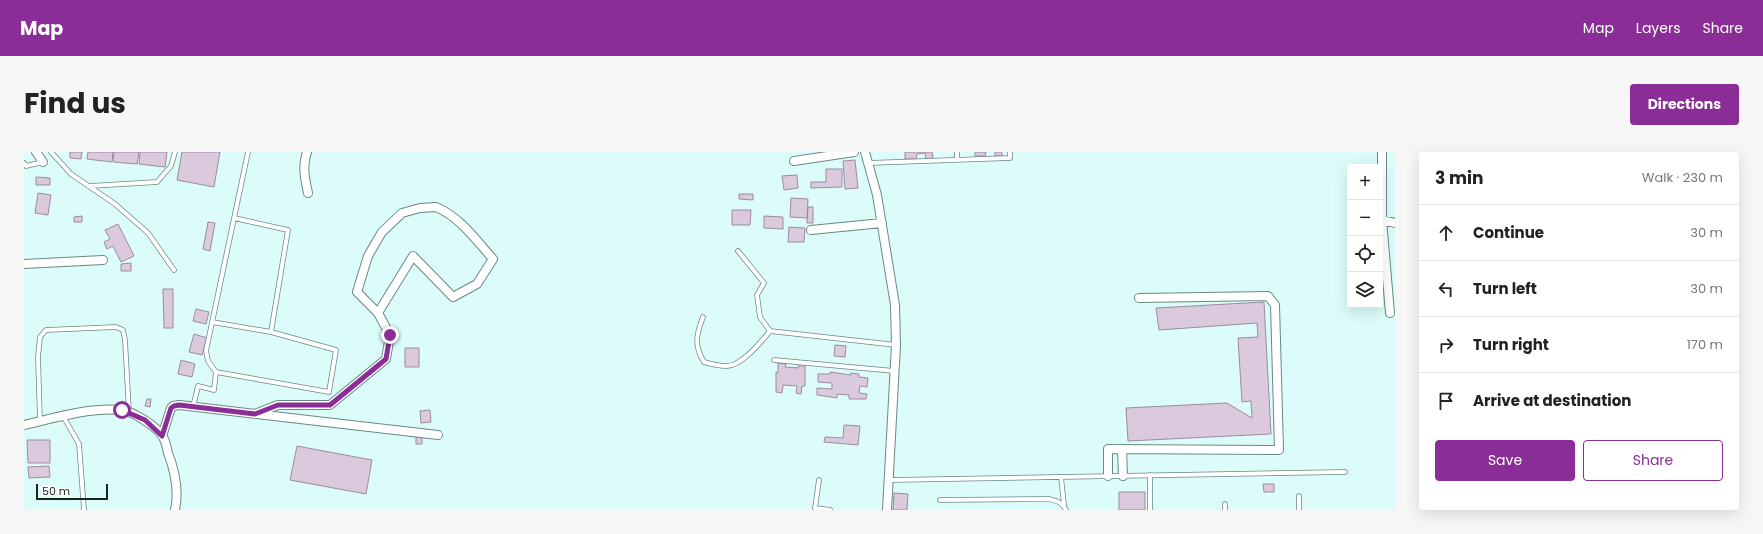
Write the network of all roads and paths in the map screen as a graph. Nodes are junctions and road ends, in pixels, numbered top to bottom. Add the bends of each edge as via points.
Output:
1 (36, 152) edge
2 (51, 152) edge
3 (175, 152) edge
4 (248, 152) edge
5 (307, 152) edge
6 (854, 152) edge
7 (865, 152) edge
8 (957, 152) edge
9 (1010, 152) edge
10 (1382, 152) edge
11 (957, 159) junction
12 (794, 161) dead end
13 (43, 162) joint
14 (868, 163) junction
15 (25, 165) edge
16 (90, 186) junction
17 (308, 193) dead end
18 (1382, 200) edge
19 (234, 218) junction
20 (1383, 220) edge
21 (1395, 223) edge
22 (882, 224) junction
23 (811, 230) dead end
24 (1383, 232) edge
25 (738, 252) dead end
26 (103, 260) dead end
27 (24, 264) edge
28 (174, 270) dead end
29 (1139, 298) dead end
30 (378, 313) junction
31 (1390, 313) dead end
32 (703, 317) dead end
33 (212, 322) junction
34 (770, 331) junction
35 (271, 332) junction
36 (896, 345) junction
37 (774, 360) dead end
38 (894, 371) junction
39 (216, 372) junction
40 (193, 407) junction
41 (129, 413) junction
42 (255, 414) junction
43 (63, 416) junction
44 (40, 421) junction
45 (24, 425) edge
46 (438, 435) dead end
47 (162, 436) junction
48 (1122, 449) junction
49 (1345, 472) dead end
50 (1150, 475) junction
51 (1108, 476) junction
52 (1123, 476) junction
53 (1062, 477) junction
54 (819, 480) dead end
55 (890, 480) junction
56 (1299, 496) dead end
57 (940, 500) dead end
58 (1225, 504) dead end
59 (1065, 508) edge
60 (84, 510) edge
61 (175, 510) edge
62 (830, 510) edge
63 (887, 510) edge
64 (1150, 510) edge
65 (1225, 510) edge
66 (1299, 510) edge

1 - 13 street
2 - 16 lane via 71,174
3 - 16 lane via 171,166 157,182
4 - 19 lane
5 - 17 street via 304,176
6 - 12 street
7 - 14 street
8 - 11 lane
9 - 11 lane via 1010,158
10 - 18 street
11 - 14 lane
13 - 15 lane
14 - 22 street
16 - 28 lane via 148,233
19 - 33 lane
19 - 35 lane via 288,230
20 - 21 street
22 - 23 street
22 - 36 street via 895,305
24 - 31 street
25 - 34 lane via 764,282 757,295 760,317
26 - 27 street
29 - 48 street via 1268,296 1274,305 1279,450
30 - 30 street via 357,292 368,256 382,232 402,213 436,207 448,212 493,259 477,284 453,297 413,256
30 - 42 street via 390,335 386,359 330,405 278,405
32 - 34 lane via 697,334 698,352 704,362 728,367 757,348
33 - 35 lane
33 - 39 lane via 206,351 208,361
34 - 36 lane
35 - 39 lane via 336,350 329,392
36 - 38 street
37 - 38 lane
38 - 55 street
39 - 40 lane via 214,390 198,386
40 - 42 street
40 - 47 street via 179,405 171,408
41 - 43 street via 122,410 107,410
41 - 44 lane via 123,330 116,327 46,330 40,337 38,357
41 - 47 street via 145,420
42 - 46 street
43 - 44 street
43 - 60 lane via 79,444
44 - 45 street
47 - 61 street via 175,479
48 - 51 street via 1108,449
48 - 52 street
49 - 50 lane
50 - 52 lane
50 - 64 lane
51 - 52 lane
51 - 53 lane
53 - 55 lane
53 - 59 lane
54 - 62 lane via 815,508
55 - 63 street
56 - 66 lane
57 - 59 lane via 1042,499 1057,501
58 - 65 lane

